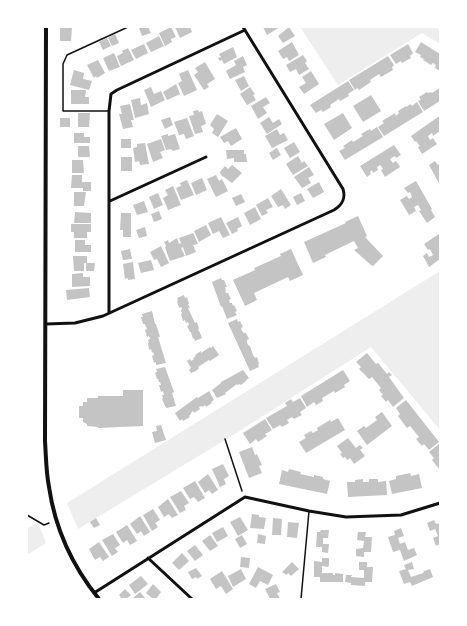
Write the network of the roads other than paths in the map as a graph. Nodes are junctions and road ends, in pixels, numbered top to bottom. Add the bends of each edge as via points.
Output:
1 (46, 27) edge
2 (128, 27) edge
3 (244, 29) edge
4 (109, 112) junction
5 (206, 157) dead end
6 (110, 201) junction
7 (109, 313) junction
8 (46, 324) junction
9 (440, 503) edge
10 (309, 511) junction
11 (148, 558) junction
12 (94, 593) junction
13 (99, 599) edge
14 (192, 599) edge
15 (301, 599) edge

1 - 8 street
2 - 4 lane via 67,54 63,64 63,111
3 - 4 street via 117,90 111,94
3 - 7 street via 343,189 343,200 334,210
4 - 6 street
5 - 6 street
6 - 7 street
7 - 8 street via 82,322
8 - 12 street via 45,441 49,489 66,545
9 - 10 street via 401,514 346,517
10 - 11 street via 245,497
10 - 15 lane
11 - 12 street
11 - 14 street
12 - 13 street

